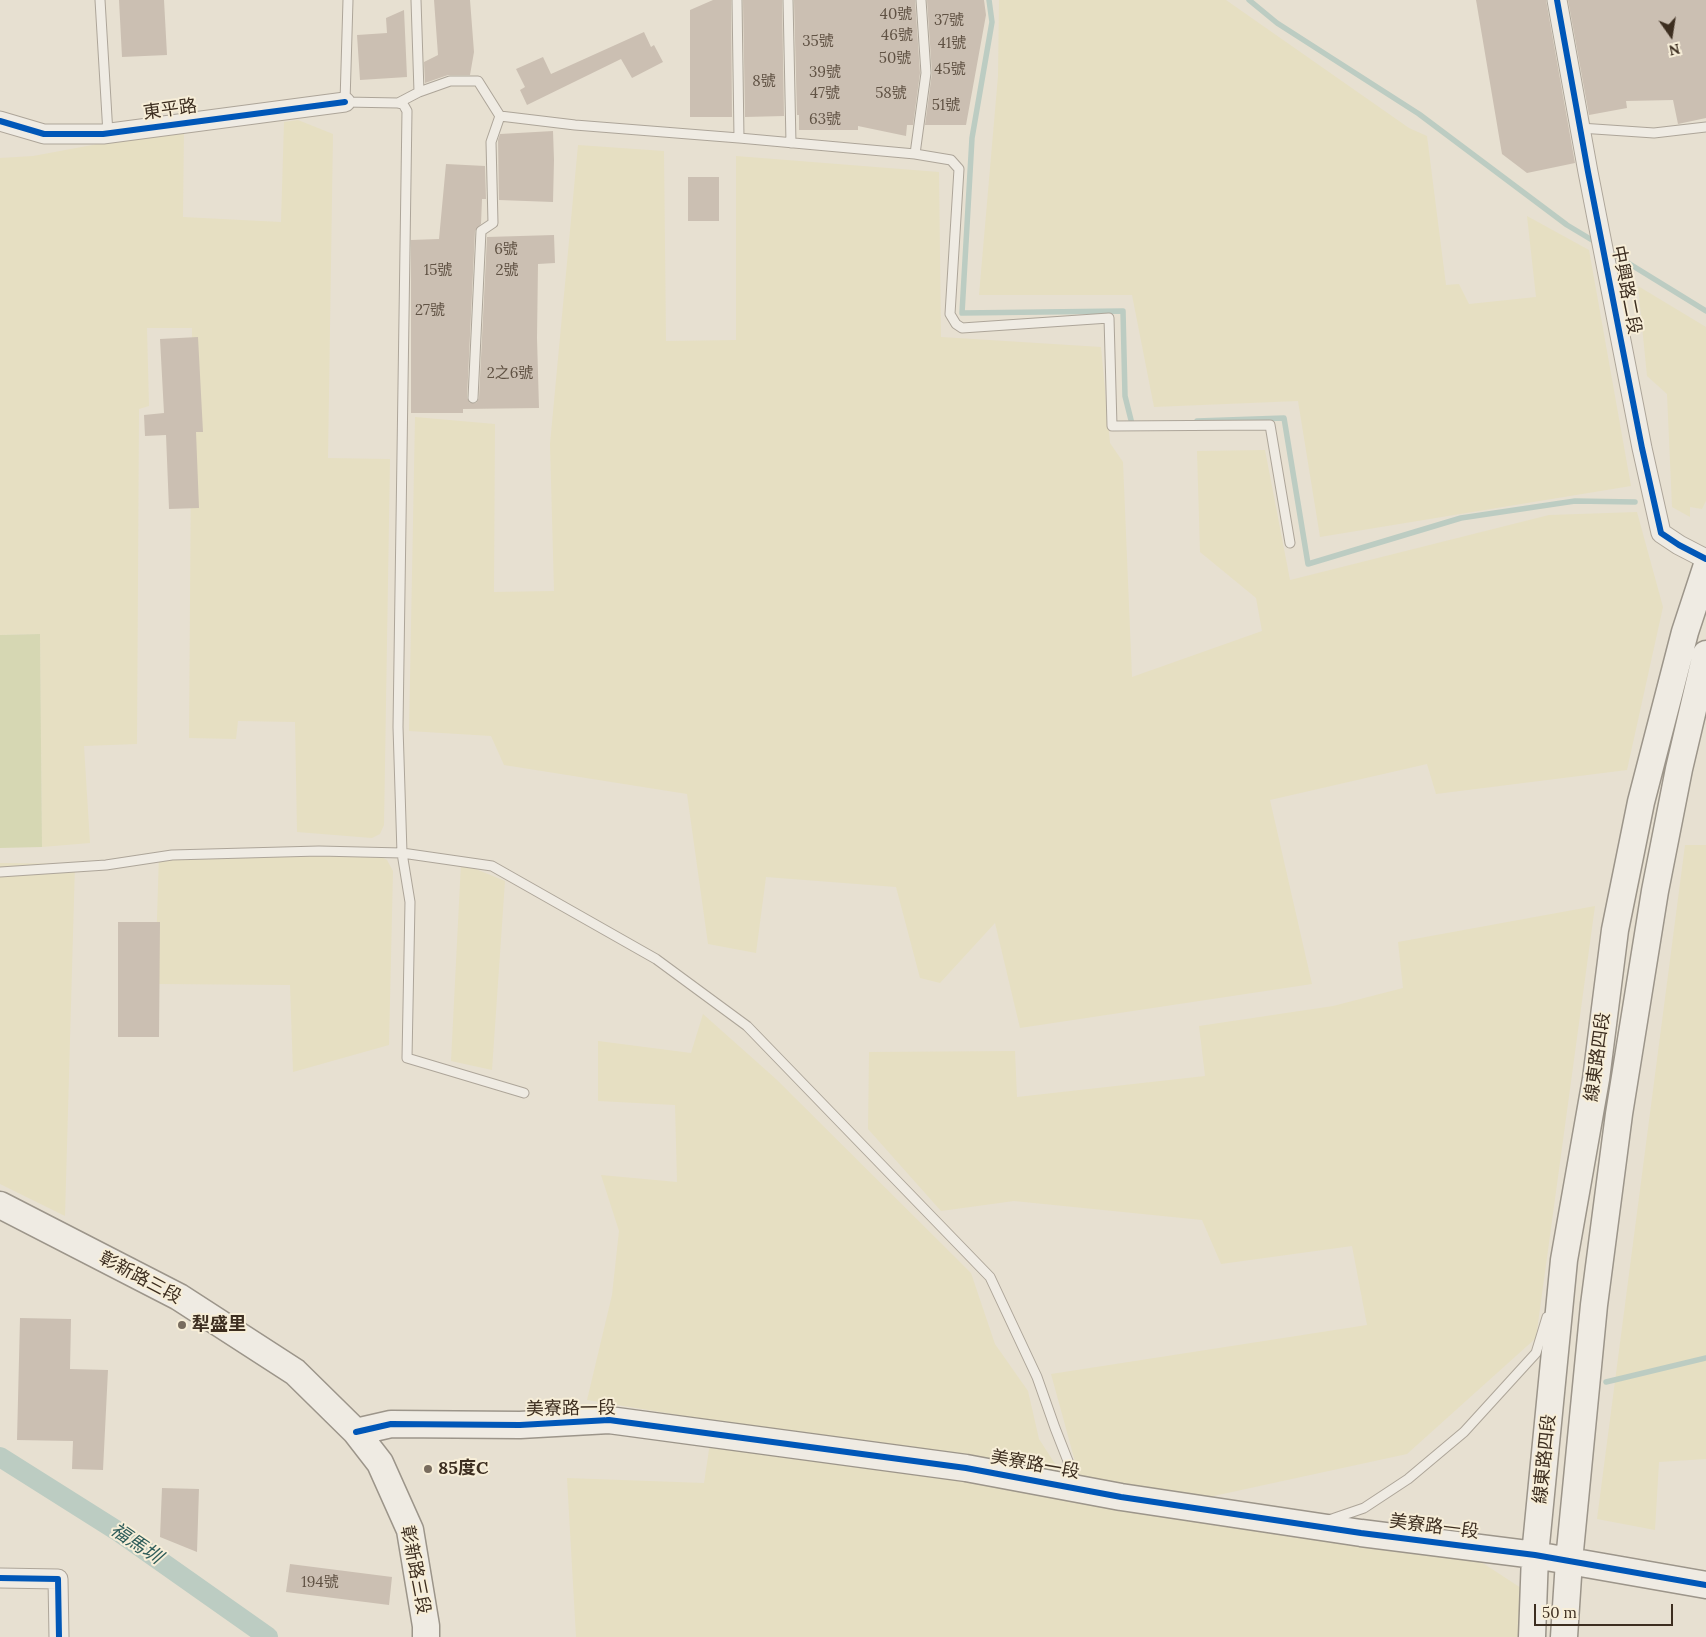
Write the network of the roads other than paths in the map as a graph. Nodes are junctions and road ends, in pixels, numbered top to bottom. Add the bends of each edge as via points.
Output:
1 (100, 0) edge
2 (348, 0) edge
3 (416, 0) edge
4 (737, 0) edge
5 (788, 0) edge
6 (921, 0) edge
7 (1557, 0) edge
8 (419, 92) junction
9 (345, 102) junction
10 (398, 103) junction
11 (500, 116) junction
12 (0, 121) edge
13 (1580, 128) junction
14 (1706, 128) edge
15 (108, 134) junction
16 (739, 138) junction
17 (791, 143) junction
18 (915, 154) junction
19 (473, 398) dead end
20 (1290, 543) dead end
21 (1706, 559) edge
22 (1706, 568) edge
23 (1706, 654) edge
24 (402, 853) junction
25 (0, 872) edge
26 (524, 1093) dead end
27 (0, 1205) edge
28 (1564, 1260) junction
29 (356, 1432) junction
30 (1078, 1488) junction
31 (1296, 1523) junction
32 (1535, 1555) junction
33 (1569, 1561) junction
34 (0, 1578) edge
35 (1706, 1585) edge
36 (59, 1637) edge
37 (426, 1637) edge
38 (1532, 1637) edge
39 (1564, 1637) edge

1 - 15 lane
2 - 9 lane
3 - 8 lane
4 - 16 lane
5 - 17 lane
6 - 18 lane via 926,73
7 - 13 street, 中興路二段
8 - 10 lane
8 - 11 lane via 450,81 478,81
9 - 10 lane
9 - 15 street, 東平路
10 - 24 lane via 407,111 398,727
11 - 16 lane
11 - 19 lane via 491,142 494,224 481,231
12 - 15 street, 東平路 via 44,134
13 - 14 lane via 1654,133
13 - 21 street, 中興路二段 via 1661,533
16 - 17 lane
17 - 18 lane
18 - 20 lane via 952,160 959,170 950,314 956,324 962,328 1109,318 1112,426 1270,425
22 - 28 main road, 線東路四段 via 1641,802 1616,930 1596,1079
23 - 33 main road, 線東路四段 via 1655,891 1619,1114 1594,1305
24 - 25 lane via 172,854 106,865
24 - 26 lane via 410,902 407,1058
24 - 30 lane via 492,866 656,958 748,1026 990,1277 1037,1377
27 - 29 main road, 彰新路三段 via 179,1297 294,1372
28 - 31 lane via 1536,1353 1464,1432 1408,1479 1364,1508 1332,1520
28 - 32 main road, 線東路四段
29 - 30 main road, 美寮路一段 via 391,1424 520,1425 609,1420 966,1468
29 - 37 main road, 彰新路三段 via 380,1463 410,1530
30 - 31 main road, 美寮路一段
31 - 32 main road, 美寮路一段
32 - 33 main road, 美寮路一段
32 - 38 main road, 線東路四段
33 - 35 main road, 美寮路一段
33 - 39 main road, 線東路四段
34 - 36 street via 58,1579

